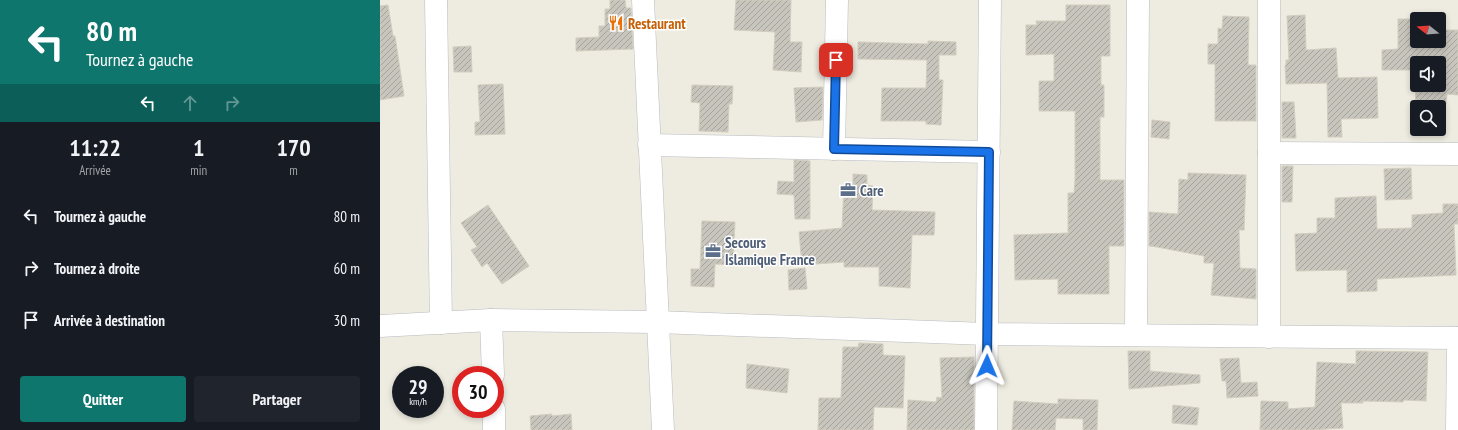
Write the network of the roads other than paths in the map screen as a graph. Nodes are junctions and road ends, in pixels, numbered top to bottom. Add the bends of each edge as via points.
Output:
1 (436, 0) edge
2 (643, 0) edge
3 (836, 0) edge
4 (990, 0) edge
5 (1138, 0) edge
6 (1269, 0) edge
7 (649, 145) junction
8 (834, 149) junction
9 (989, 152) junction
10 (1269, 153) junction
11 (1458, 154) edge
12 (491, 320) junction
13 (657, 322) junction
14 (441, 323) junction
15 (380, 326) edge
16 (988, 334) junction
17 (1136, 335) junction
18 (1269, 336) junction
19 (1458, 338) edge
20 (493, 366) edge
21 (494, 418) edge
22 (494, 430) edge
23 (663, 430) edge
24 (986, 430) edge
25 (1457, 430) edge

1 - 14 street
2 - 7 street
3 - 8 street
4 - 9 street
5 - 17 street
6 - 10 street
7 - 8 street
7 - 13 street
8 - 9 street
9 - 16 street
10 - 11 street
10 - 18 street
12 - 13 street
12 - 14 street
12 - 20 street
13 - 16 street
13 - 23 street
14 - 15 street
16 - 17 street
16 - 24 street
17 - 18 street
18 - 19 street
19 - 25 street
21 - 22 street

